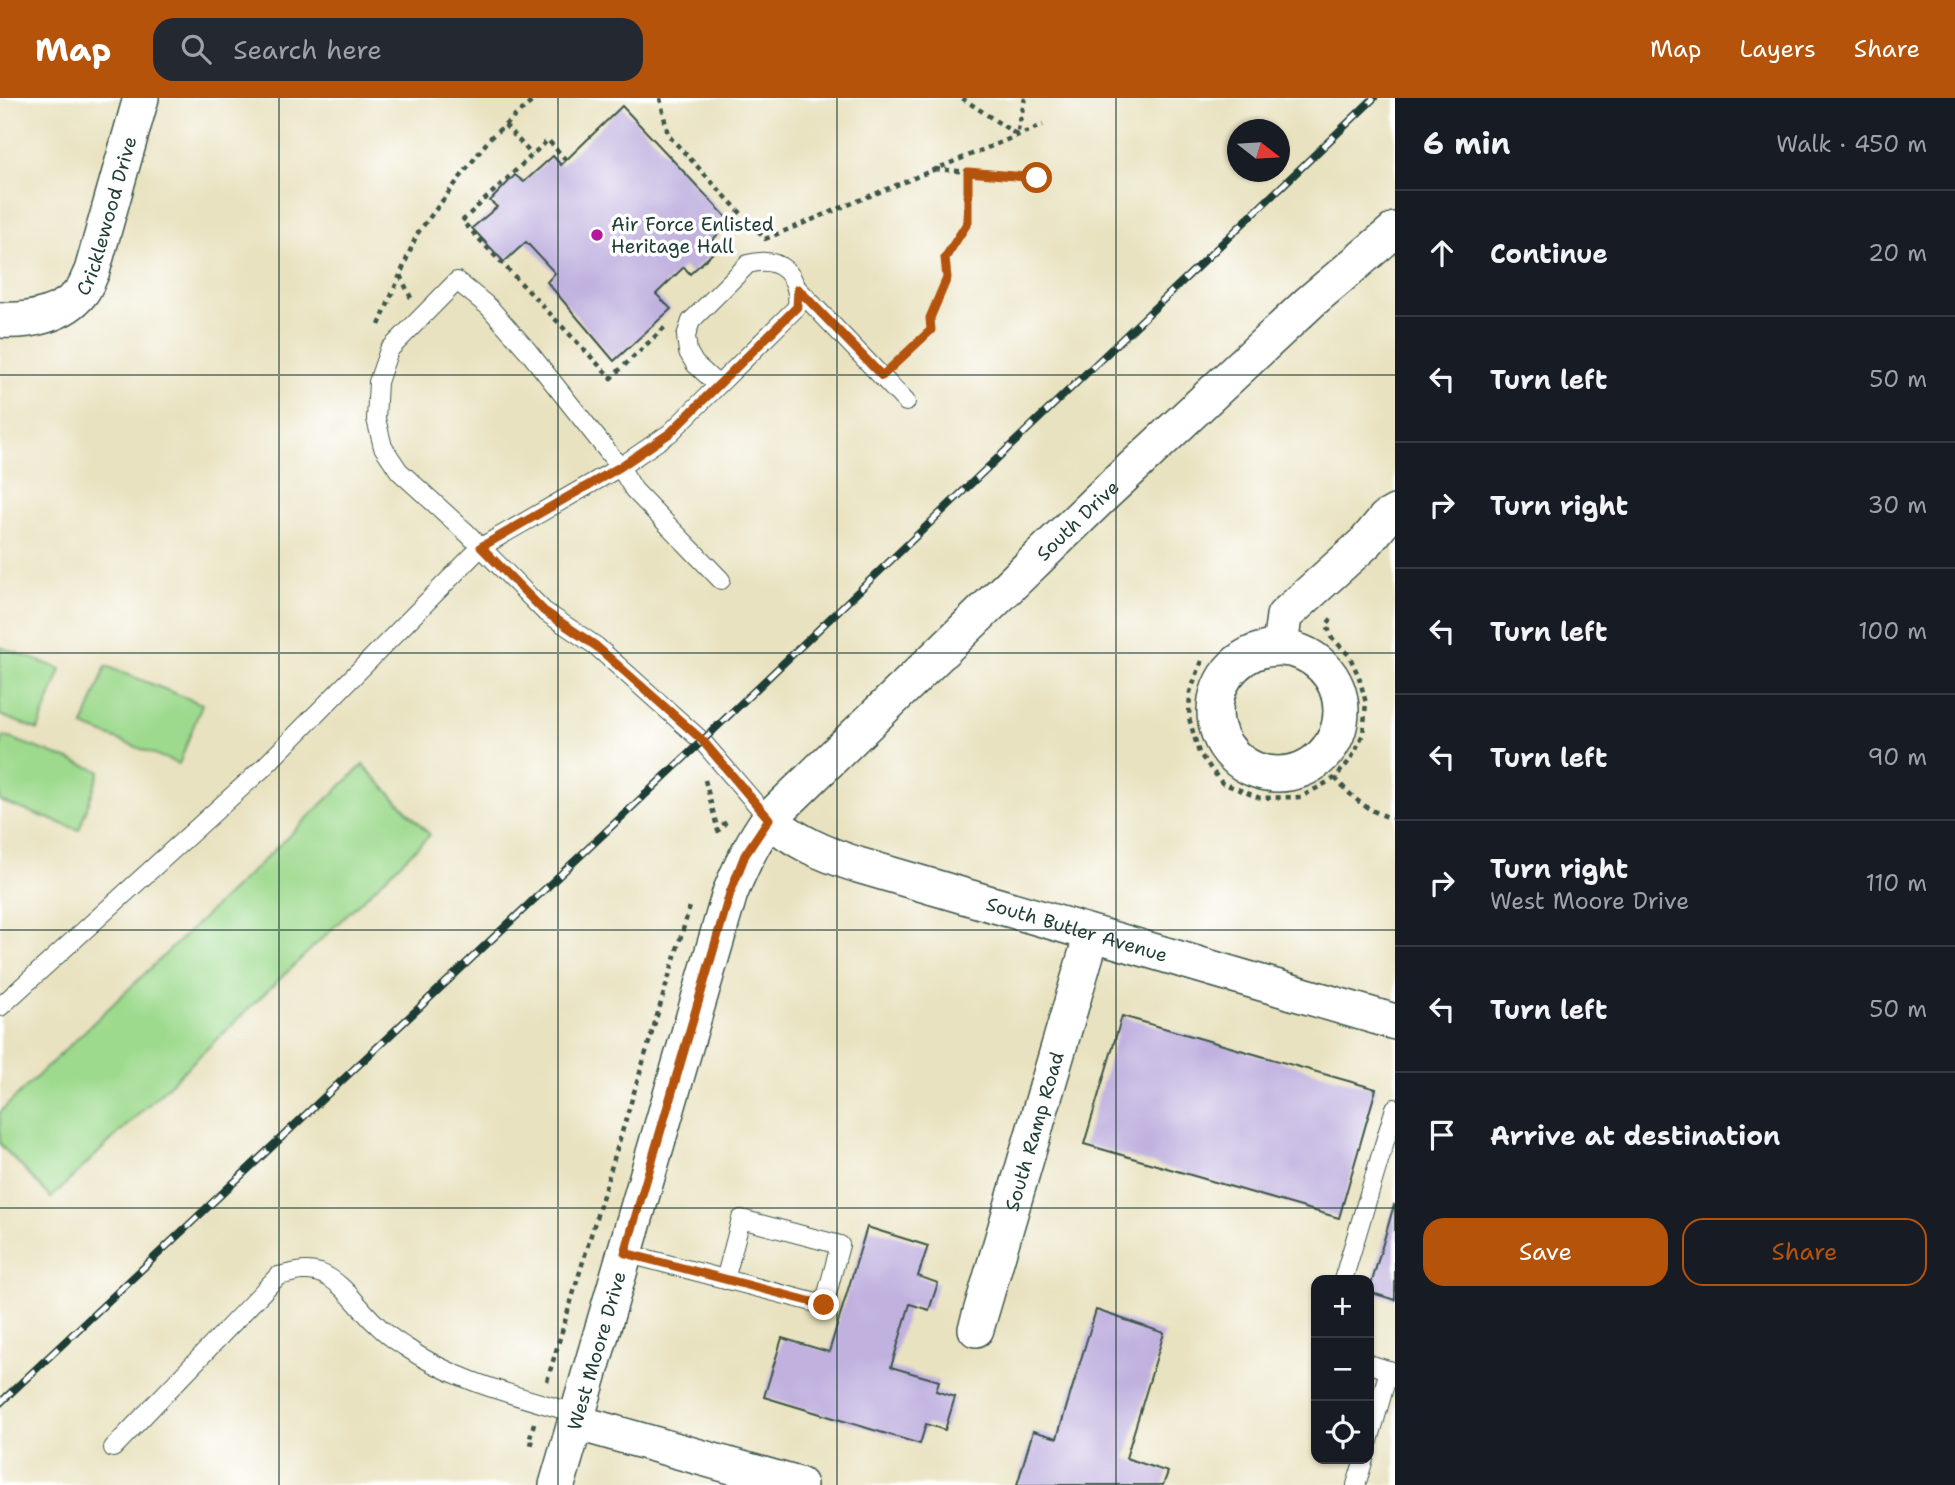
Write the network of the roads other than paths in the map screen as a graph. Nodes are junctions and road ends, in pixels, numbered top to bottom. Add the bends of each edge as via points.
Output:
1 (141, 98) edge
2 (1395, 230) edge
3 (798, 289) junction
4 (0, 320) edge
5 (718, 385) junction
6 (906, 402) dead end
7 (620, 467) junction
8 (1395, 513) edge
9 (481, 547) junction
10 (721, 579) dead end
11 (1280, 647) dead end
12 (759, 808) junction
13 (1092, 934) junction
14 (0, 1007) edge
15 (1395, 1022) edge
16 (1395, 1108) edge
17 (625, 1253) junction
18 (1345, 1275) edge
19 (725, 1280) junction
20 (976, 1329) dead end
21 (1374, 1366) edge
22 (1392, 1371) edge
23 (576, 1418) junction
24 (1374, 1426) edge
25 (113, 1448) dead end
26 (1362, 1464) edge
27 (557, 1485) edge
28 (799, 1485) edge
29 (1356, 1485) edge

1 - 4 street, Cricklewood Drive via 92,271 82,291 45,315
2 - 12 street, South Drive via 1310,302
3 - 5 lane via 797,307
3 - 5 lane via 777,264 748,264 691,321 686,336 688,352
3 - 6 lane
5 - 7 lane via 670,433
7 - 9 lane
7 - 9 lane via 528,351 489,307 457,281 389,350 378,382 376,419 383,447 399,471
7 - 10 lane via 634,490
8 - 11 street via 1284,616
9 - 12 lane via 544,611 596,646 702,740
9 - 14 lane via 263,768
12 - 13 street, South Butler Avenue via 795,839 835,857
12 - 17 street, West Moore Drive
13 - 15 street, South Butler Avenue
13 - 20 street, South Ramp Road
16 - 18 lane
17 - 19 lane
17 - 23 street, West Moore Drive
19 - 19 lane via 824,1305 840,1245 741,1219
21 - 22 lane
22 - 24 lane
23 - 25 lane via 451,1373 404,1347 322,1273 307,1270 278,1276
23 - 27 street, West Moore Drive
23 - 28 street
26 - 29 lane

